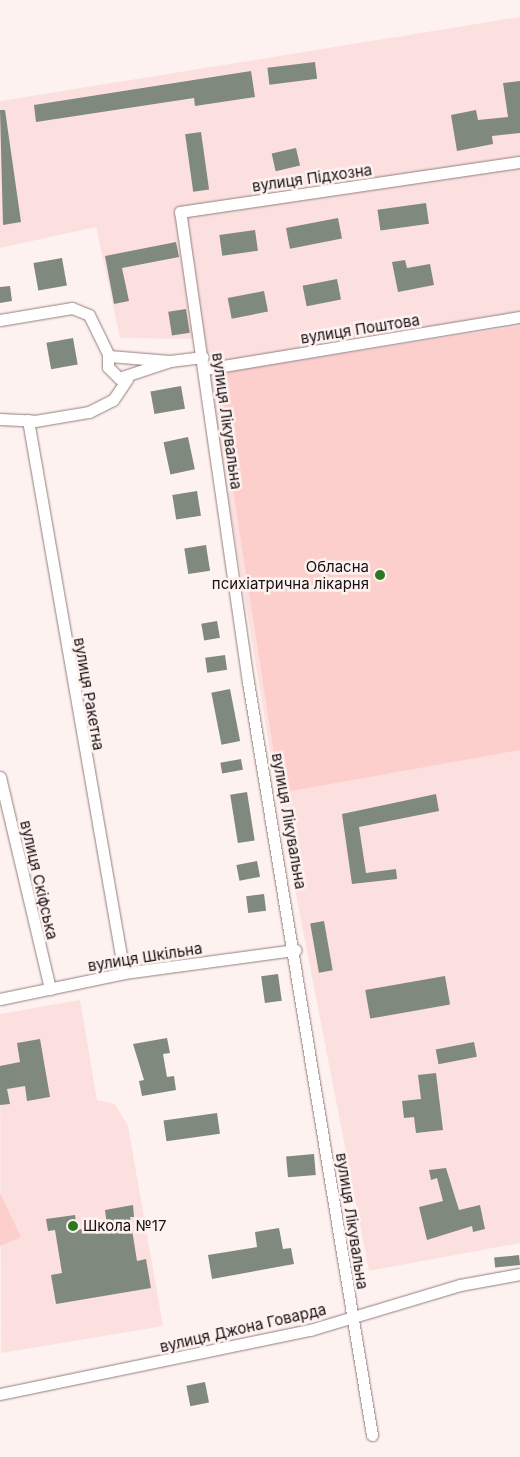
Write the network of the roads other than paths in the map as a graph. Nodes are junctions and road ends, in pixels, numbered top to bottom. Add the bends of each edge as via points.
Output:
1 (520, 162) edge
2 (180, 212) joint
3 (520, 317) edge
4 (0, 320) edge
5 (108, 355) junction
6 (203, 357) junction
7 (170, 361) junction
8 (205, 369) junction
9 (127, 379) junction
10 (0, 419) edge
11 (28, 420) junction
12 (0, 777) edge
13 (295, 950) junction
14 (124, 973) junction
15 (50, 989) junction
16 (0, 999) edge
17 (520, 1274) edge
18 (351, 1318) junction
19 (0, 1394) edge
20 (372, 1434) dead end

1 - 2 street, вулиця Підхозна
2 - 6 street, вулиця Лікувальна
3 - 8 street, вулиця Поштова
4 - 5 street via 79,310 92,320
5 - 7 street
5 - 9 street via 110,371
6 - 7 street
6 - 8 street, вулиця Лікувальна
7 - 9 street
8 - 13 street, вулиця Лікувальна via 248,682
9 - 11 street via 120,394 106,405
10 - 11 street
11 - 14 street, вулиця Ракетна
12 - 15 street, вулиця Скіфська
13 - 14 street, вулиця Шкільна
13 - 18 street, вулиця Лікувальна
14 - 15 street, вулиця Шкільна
15 - 16 street, вулиця Шкільна
17 - 18 street, вулиця Джона Говарда via 460,1285
18 - 19 street, вулиця Джона Говарда via 310,1330
18 - 20 street, вулиця Лікувальна

